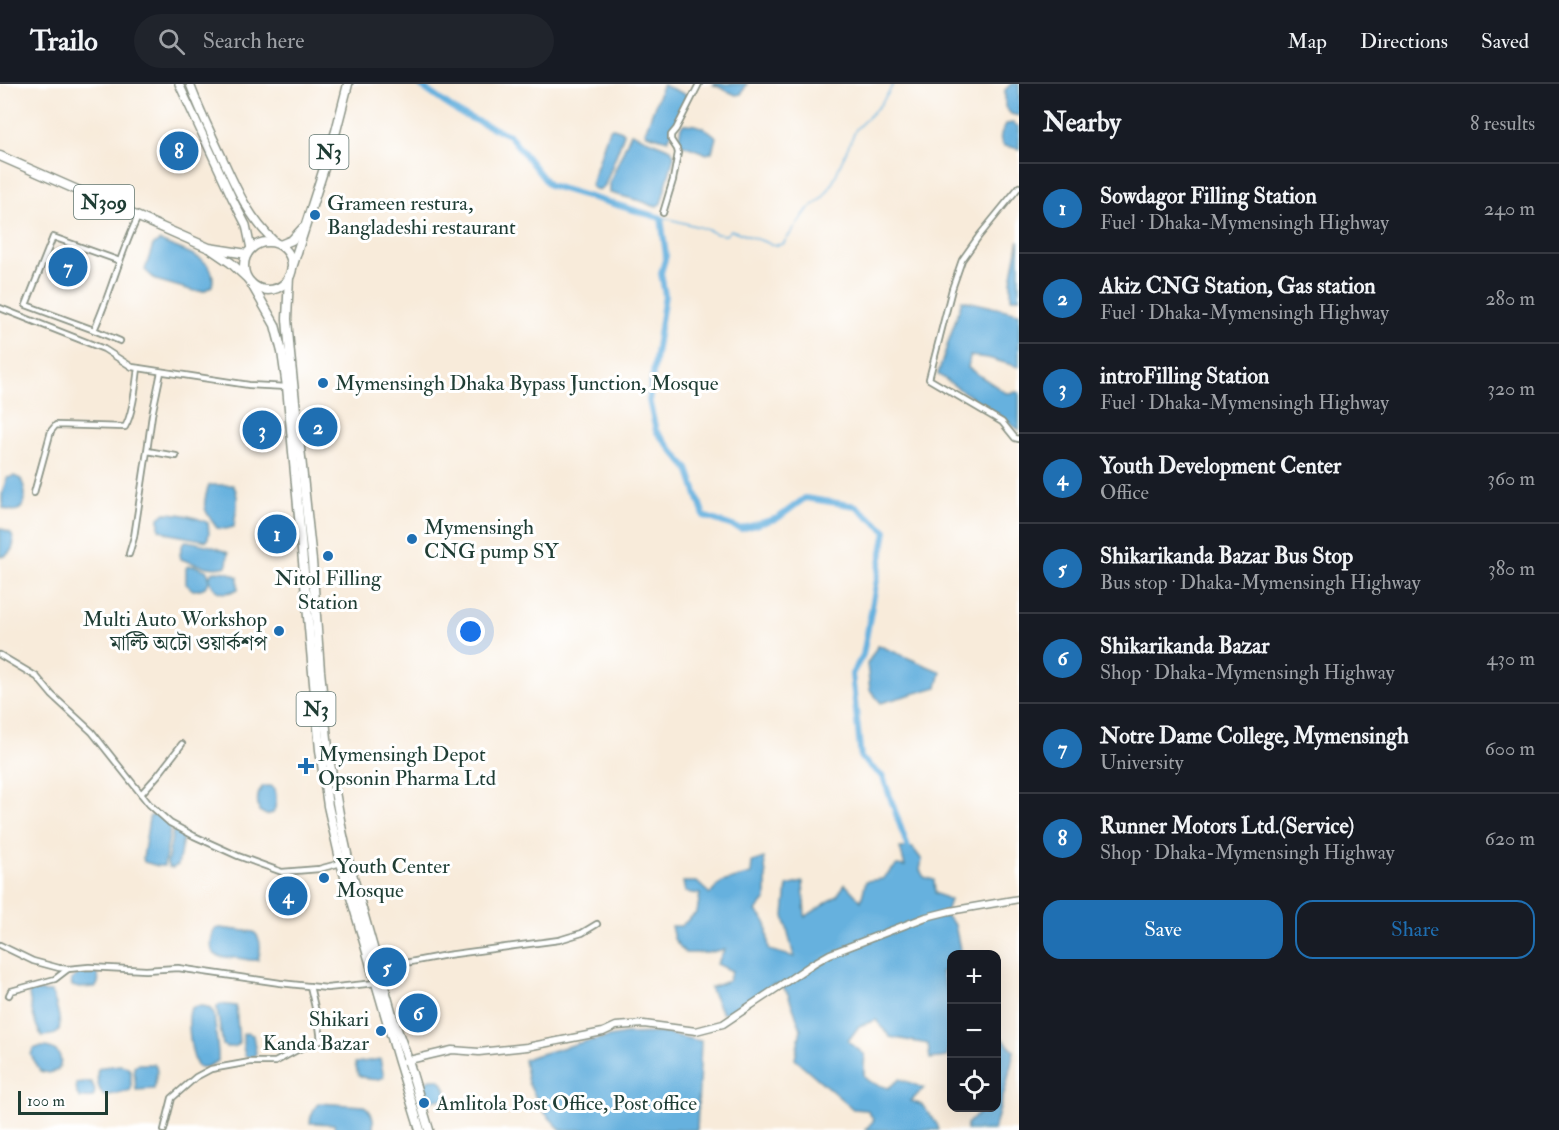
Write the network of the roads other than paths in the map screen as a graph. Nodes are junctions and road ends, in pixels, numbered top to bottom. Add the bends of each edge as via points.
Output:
1 (179, 84) edge
2 (190, 84) edge
3 (348, 84) edge
4 (699, 84) edge
5 (0, 156) edge
6 (1019, 187) edge
7 (663, 213) dead end
8 (138, 217) junction
9 (308, 220) junction
10 (278, 244) junction
11 (209, 248) junction
12 (249, 252) junction
13 (120, 261) junction
14 (290, 274) junction
15 (250, 281) junction
16 (0, 308) edge
17 (94, 330) junction
18 (120, 341) dead end
19 (138, 368) junction
20 (161, 372) junction
21 (287, 387) junction
22 (1019, 439) edge
23 (147, 451) junction
24 (176, 456) dead end
25 (34, 493) dead end
26 (129, 554) dead end
27 (0, 655) edge
28 (182, 744) dead end
29 (141, 794) junction
30 (341, 862) junction
31 (1019, 899) edge
32 (597, 924) dead end
33 (0, 945) edge
34 (379, 968) junction
35 (68, 969) junction
36 (376, 983) junction
37 (310, 986) junction
38 (9, 995) dead end
39 (403, 1061) junction
40 (164, 1130) edge
41 (420, 1130) edge
42 (429, 1130) edge

1 - 12 main road via 246,225
2 - 10 main road via 241,198 256,222
3 - 9 highway, N3
4 - 7 street via 671,135 678,153
5 - 8 highway, N309
6 - 22 street via 962,260 929,379 1002,422
8 - 11 highway, N309
8 - 13 street
9 - 10 highway, N3 via 292,240
9 - 14 highway, N3
10 - 12 highway, N3 via 260,243
10 - 14 highway, N3 via 291,259
11 - 12 highway, N309
11 - 15 highway, N309
12 - 15 highway, N3 via 244,266
13 - 17 street
13 - 17 street via 53,237 26,304
14 - 15 highway via 272,289
14 - 34 highway, N3 via 287,319 329,758 342,831
15 - 21 highway, N3 via 275,325
16 - 19 street via 104,349
17 - 18 street
19 - 20 street
19 - 25 street via 128,424 56,425
20 - 21 street
20 - 23 street
21 - 30 highway, N3 via 320,750
23 - 24 street
23 - 26 street
27 - 29 street via 37,677 92,732
28 - 29 street
29 - 30 street via 170,823 282,872 319,869
30 - 36 highway, N3
31 - 39 street via 926,917 830,954 723,1024 696,1031 644,1024 615,1026 603,1032 527,1047 479,1052 452,1050
32 - 34 street via 559,940
33 - 35 street via 33,962
34 - 39 highway, N3
35 - 37 street via 178,968
35 - 38 street via 55,979 11,991
36 - 37 street
36 - 39 highway, N3
37 - 40 street via 321,1041 275,1062 211,1069 196,1077 172,1098
39 - 41 highway, N3
39 - 42 highway, N3

